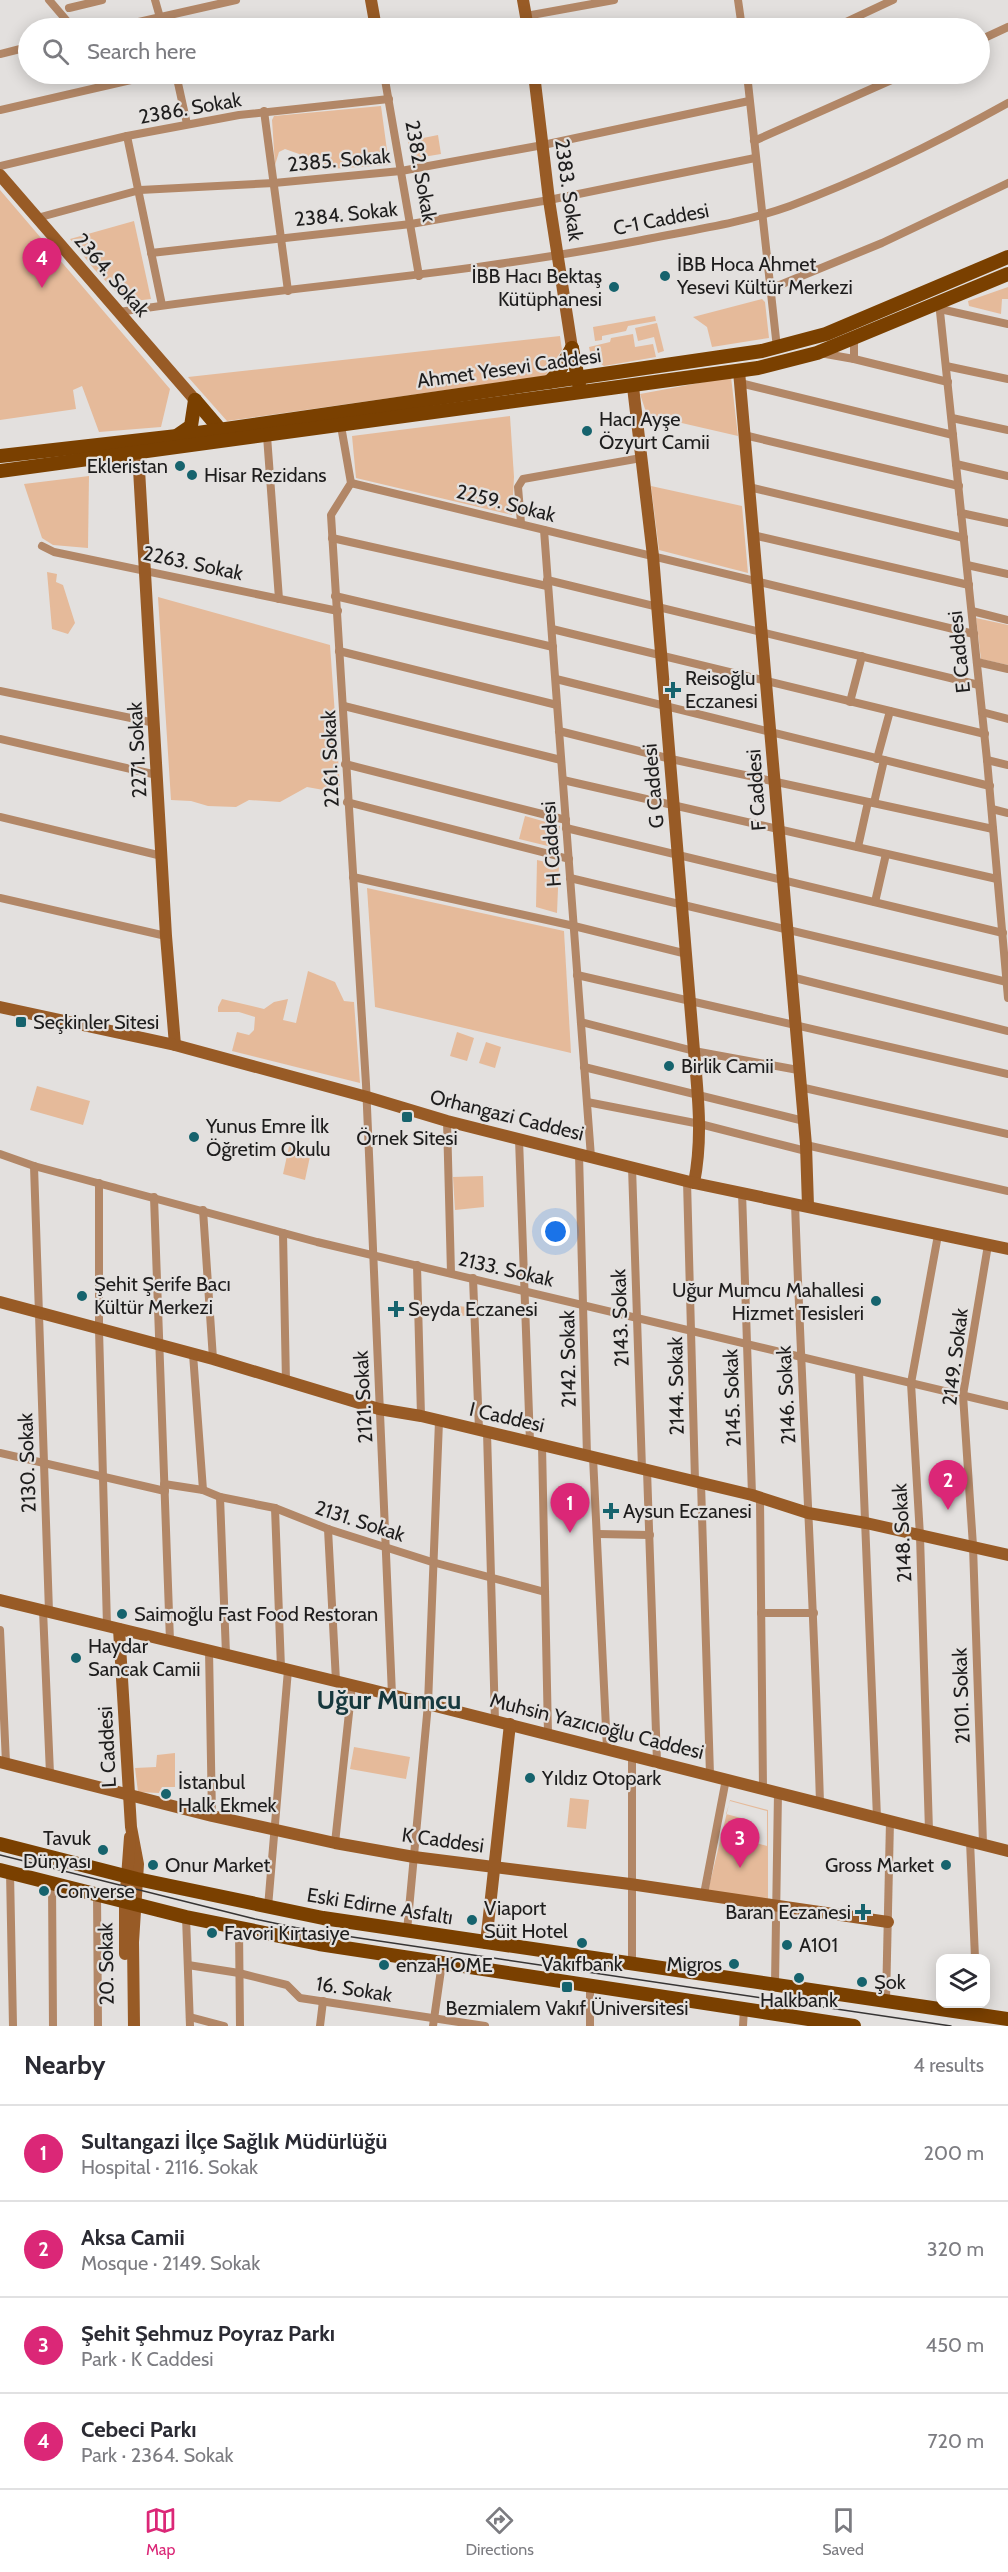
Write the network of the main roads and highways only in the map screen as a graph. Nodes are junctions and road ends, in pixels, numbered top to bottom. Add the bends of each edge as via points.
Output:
1 (1008, 257) edge
2 (1008, 274) edge
3 (737, 355) junction
4 (646, 368) junction
5 (578, 377) junction
6 (739, 377) junction
7 (549, 382) junction
8 (633, 387) junction
9 (581, 394) junction
10 (225, 435) junction
11 (177, 436) junction
12 (0, 456) edge
13 (0, 471) edge
14 (0, 1844) edge
15 (5, 1871) edge
16 (976, 2009) edge
17 (1008, 2019) edge
18 (854, 2026) edge

1 - 3 main road, Ahmet Yesevi Caddesi via 826,334
2 - 6 main road, Ahmet Yesevi Caddesi via 940,306
3 - 4 main road, Ahmet Yesevi Caddesi
3 - 6 main road
4 - 5 main road, Ahmet Yesevi Caddesi
4 - 8 main road
5 - 7 main road, Ahmet Yesevi Caddesi
5 - 7 main road via 572,348
5 - 9 main road
6 - 8 main road, Ahmet Yesevi Caddesi
7 - 10 main road, Ahmet Yesevi Caddesi
8 - 9 main road, Ahmet Yesevi Caddesi
9 - 10 main road, Ahmet Yesevi Caddesi via 267,436
10 - 11 main road, Ahmet Yesevi Caddesi
10 - 11 main road via 195,400 191,426
10 - 13 main road, Ahmet Yesevi Caddesi via 138,452
11 - 12 main road, Ahmet Yesevi Caddesi
14 - 16 main road, Eski Edirne Asfaltı via 132,1878 407,1931 886,2001
15 - 18 main road via 186,1917 319,1944
16 - 17 main road, Eski Edirne Asfaltı

